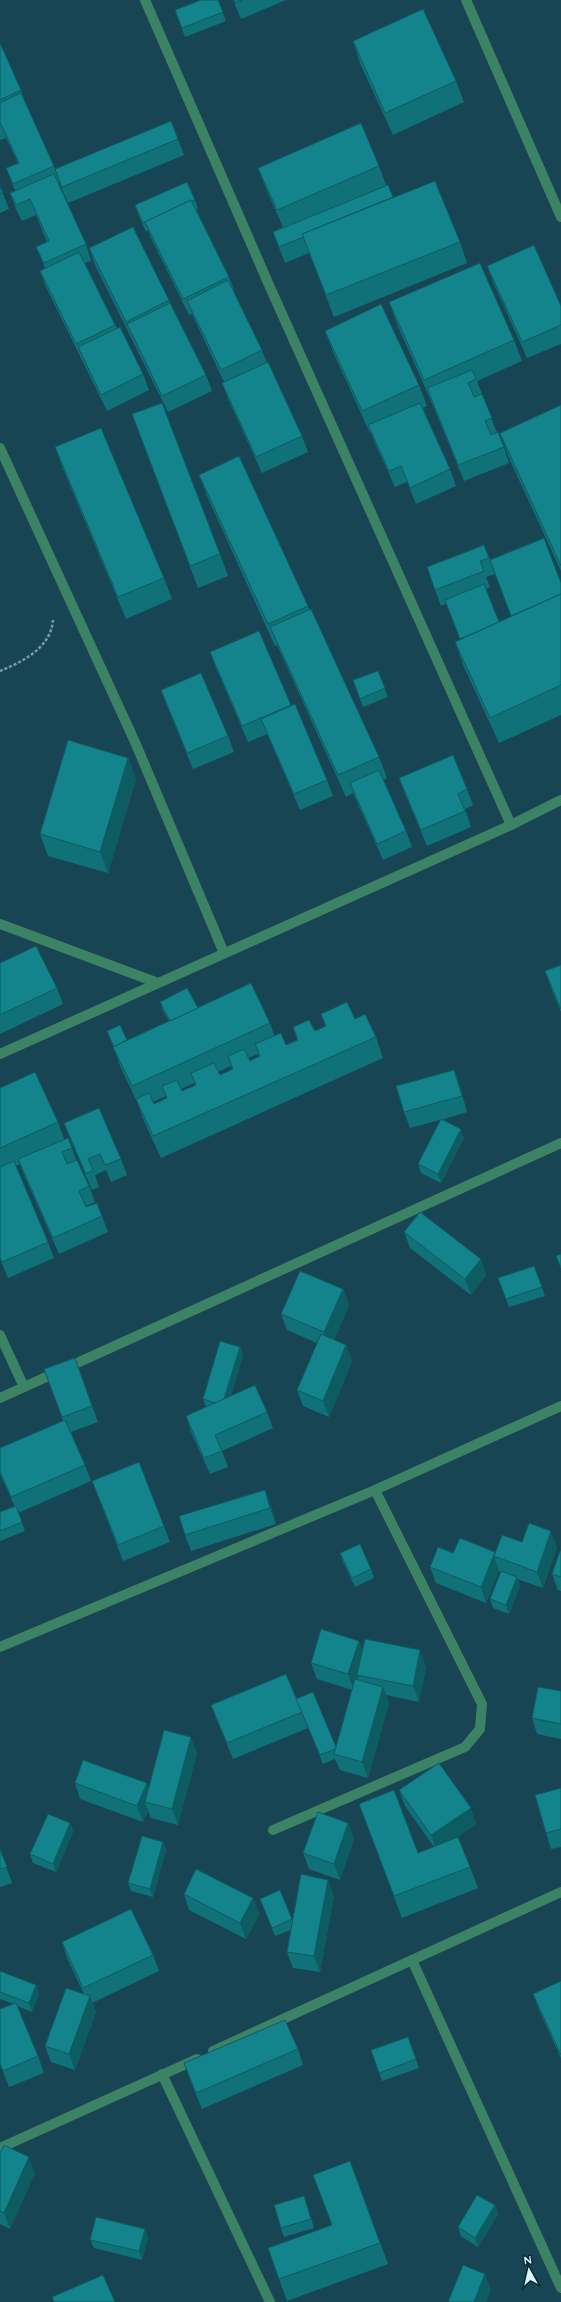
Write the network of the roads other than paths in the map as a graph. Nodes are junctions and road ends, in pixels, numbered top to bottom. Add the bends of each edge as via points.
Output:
1 (145, 0) edge
2 (466, 0) edge
3 (561, 217) edge
4 (0, 448) edge
5 (561, 800) edge
6 (511, 826) junction
7 (0, 924) edge
8 (224, 953) junction
9 (158, 983) junction
10 (0, 1054) edge
11 (561, 1143) edge
12 (0, 1335) edge
13 (24, 1387) junction
14 (0, 1398) edge
15 (561, 1406) edge
16 (375, 1490) junction
17 (0, 1647) edge
18 (273, 1830) dead end
19 (561, 1892) edge
20 (412, 1960) junction
21 (162, 2074) junction
22 (0, 2148) edge
23 (561, 2288) edge
24 (270, 2302) edge

1 - 6 street via 272,292
2 - 3 street
4 - 8 street via 136,742
5 - 6 street
6 - 8 street
7 - 9 street
8 - 9 street
9 - 10 street
11 - 13 street
12 - 13 street
13 - 14 street
15 - 16 street
16 - 17 street
16 - 18 street via 482,1704 480,1729 465,1747
19 - 20 street
20 - 21 street
20 - 23 street
21 - 22 street
21 - 24 street

